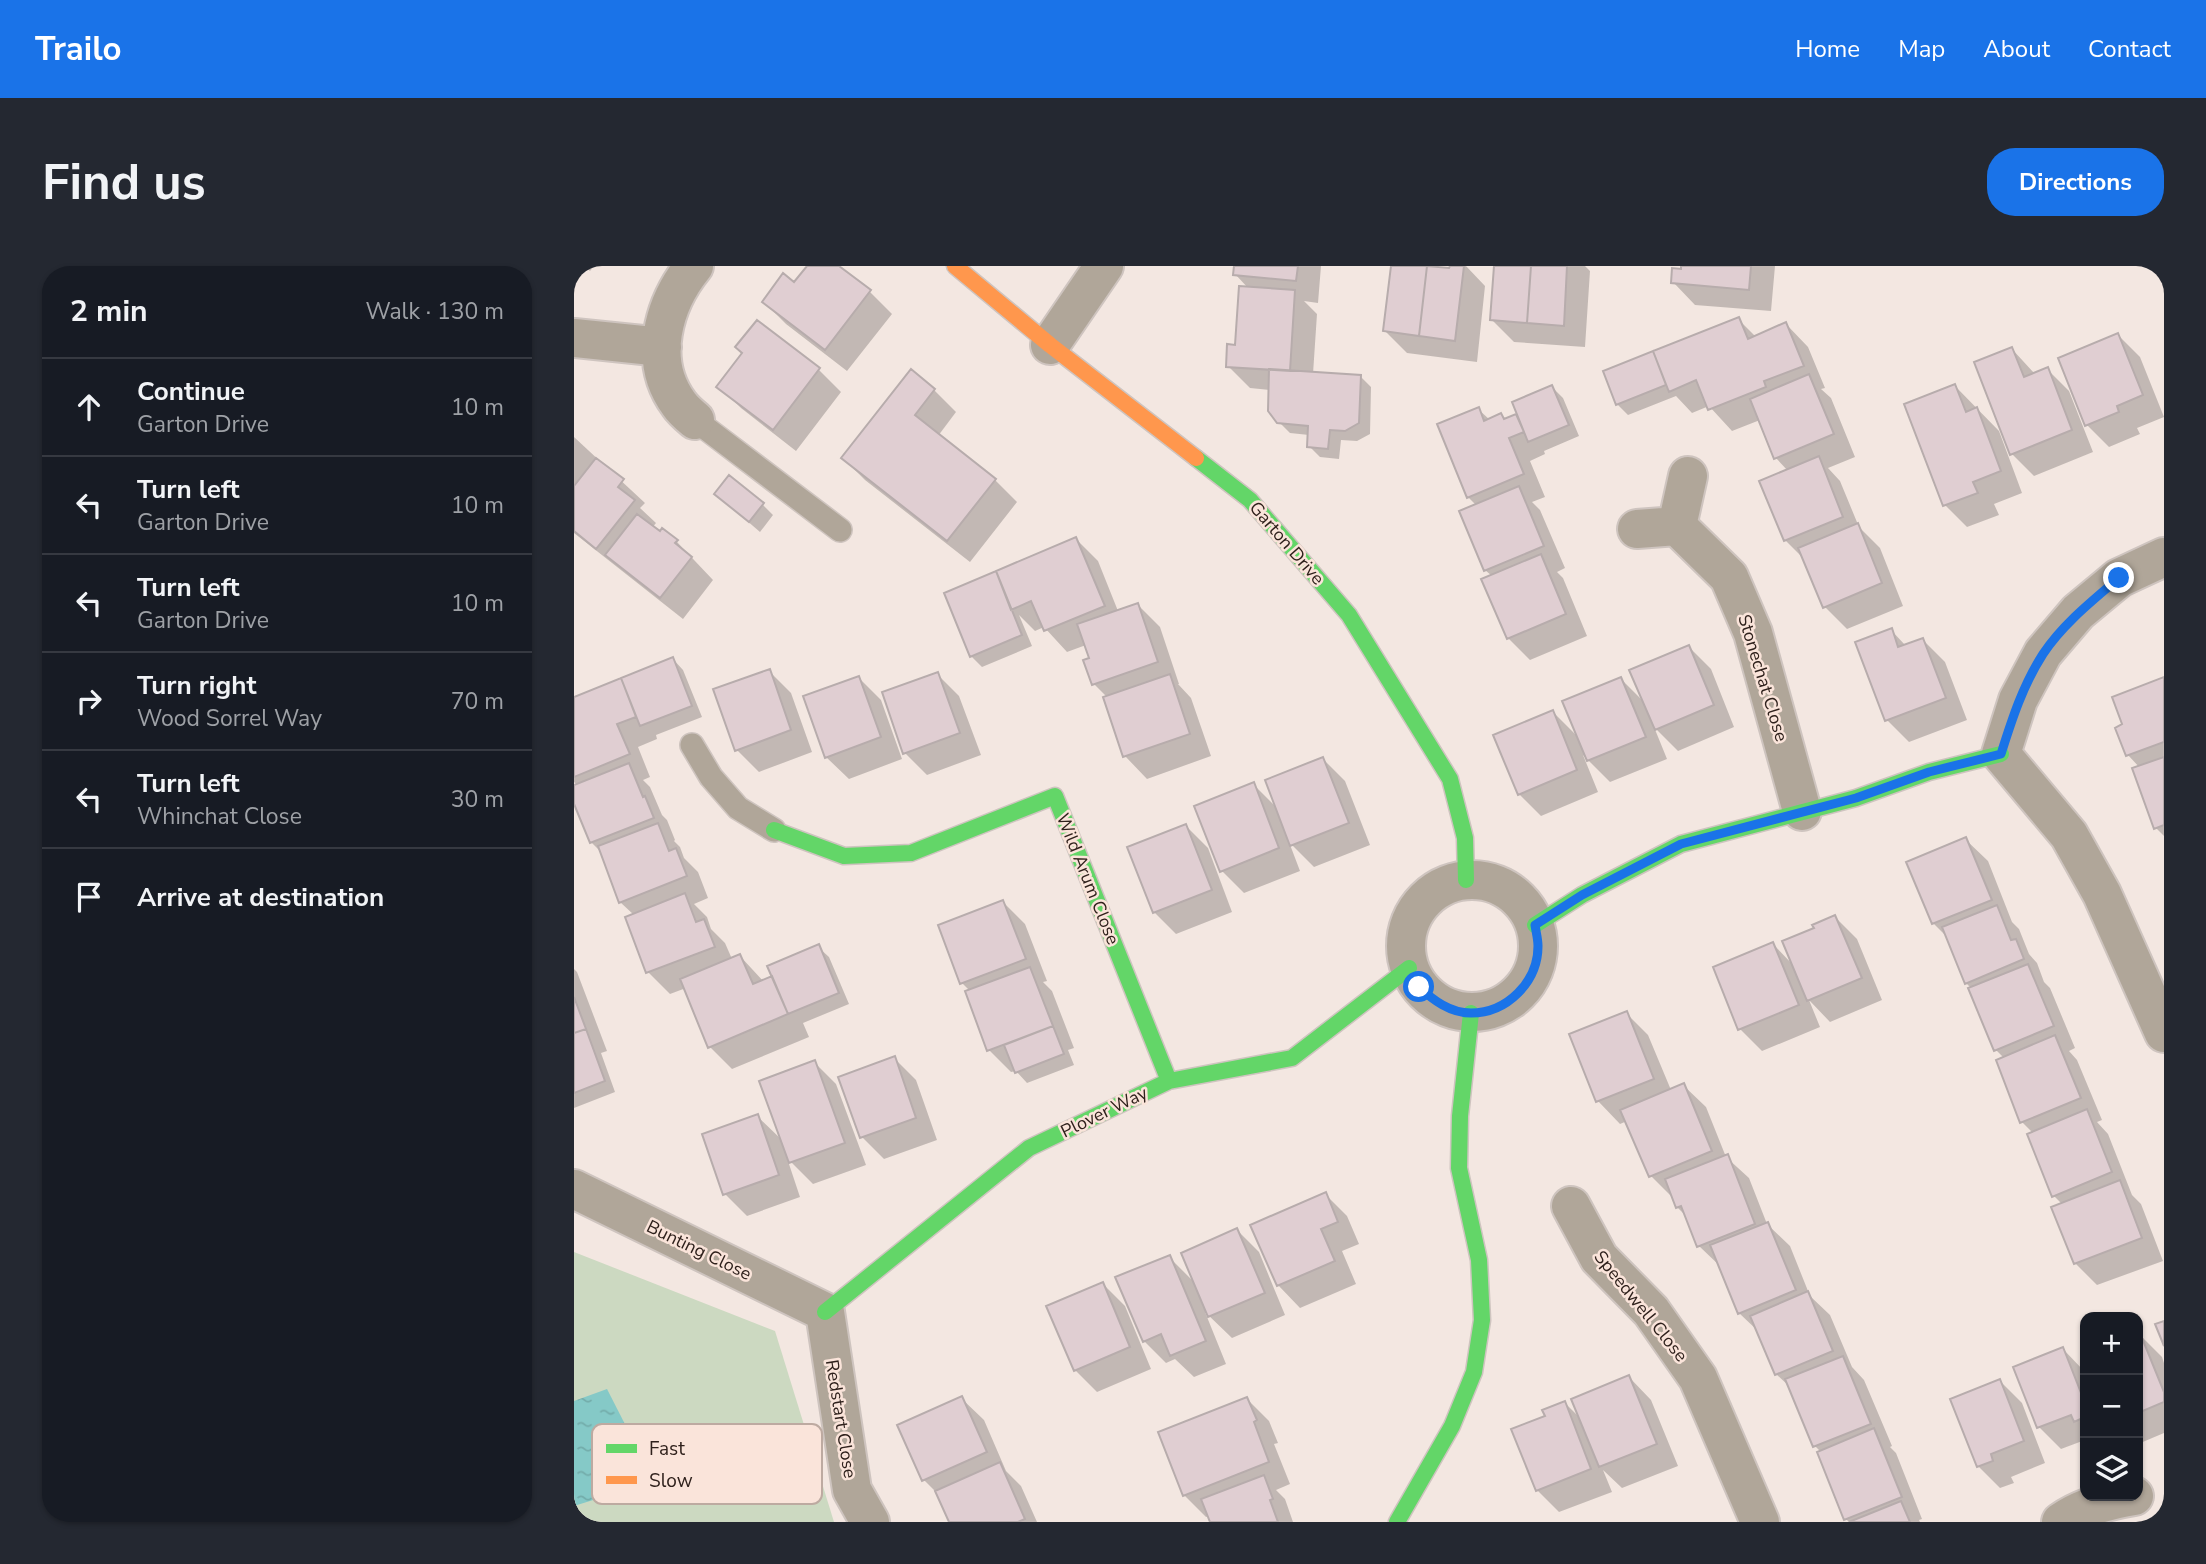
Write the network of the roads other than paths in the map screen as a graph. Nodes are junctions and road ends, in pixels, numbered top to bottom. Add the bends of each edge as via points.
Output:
1 (694, 266) edge
2 (955, 266) edge
3 (1104, 266) edge
4 (574, 338) edge
5 (1050, 345) junction
6 (662, 347) junction
7 (695, 420) joint
8 (1688, 476) dead end
9 (1677, 526) junction
10 (1637, 529) dead end
11 (840, 530) dead end
12 (2164, 557) edge
13 (692, 745) dead end
14 (2001, 754) junction
15 (1802, 811) junction
16 (774, 830) joint
17 (1466, 880) junction
18 (1535, 925) junction
19 (1409, 968) junction
20 (1471, 1013) junction
21 (2164, 1033) edge
22 (1169, 1081) junction
23 (574, 1189) edge
24 (1572, 1206) dead end
25 (825, 1312) junction
26 (2164, 1491) edge
27 (2143, 1494) edge
28 (2111, 1501) edge
29 (870, 1522) edge
30 (1397, 1522) edge
31 (1760, 1522) edge
32 (2061, 1522) edge

1 - 6 street via 671,302
2 - 5 street, Garton Drive
3 - 5 street
4 - 6 street
5 - 17 street, Garton Drive via 1250,500 1349,615 1450,779 1465,838
6 - 7 street via 670,389
7 - 11 lane
8 - 9 street
9 - 10 street
9 - 15 street, Stonechat Close via 1729,577 1753,632
12 - 14 street via 2119,578 2078,612 2043,653 2018,700
13 - 16 lane via 711,777 738,808
14 - 15 street
14 - 21 street via 2069,835 2102,894
15 - 18 street via 1681,844
16 - 22 street, Wild Arum Close via 844,856 911,853 1055,796
17 - 18 street via 1488,882 1508,891
17 - 19 street via 1429,895 1416,910 1405,949
18 - 20 street via 1538,946 1526,985 1511,1000
19 - 20 street via 1419,987 1434,1001
19 - 22 street, Plover Way via 1292,1058
20 - 30 street via 1459,1168 1479,1260 1482,1320 1474,1371 1452,1426
22 - 25 street, Plover Way via 1029,1148
23 - 25 street, Bunting Close
24 - 31 street, Speedwell Close via 1599,1258 1651,1311 1698,1378
25 - 29 street, Redstart Close via 852,1490
26 - 27 street
28 - 32 street via 2073,1513

